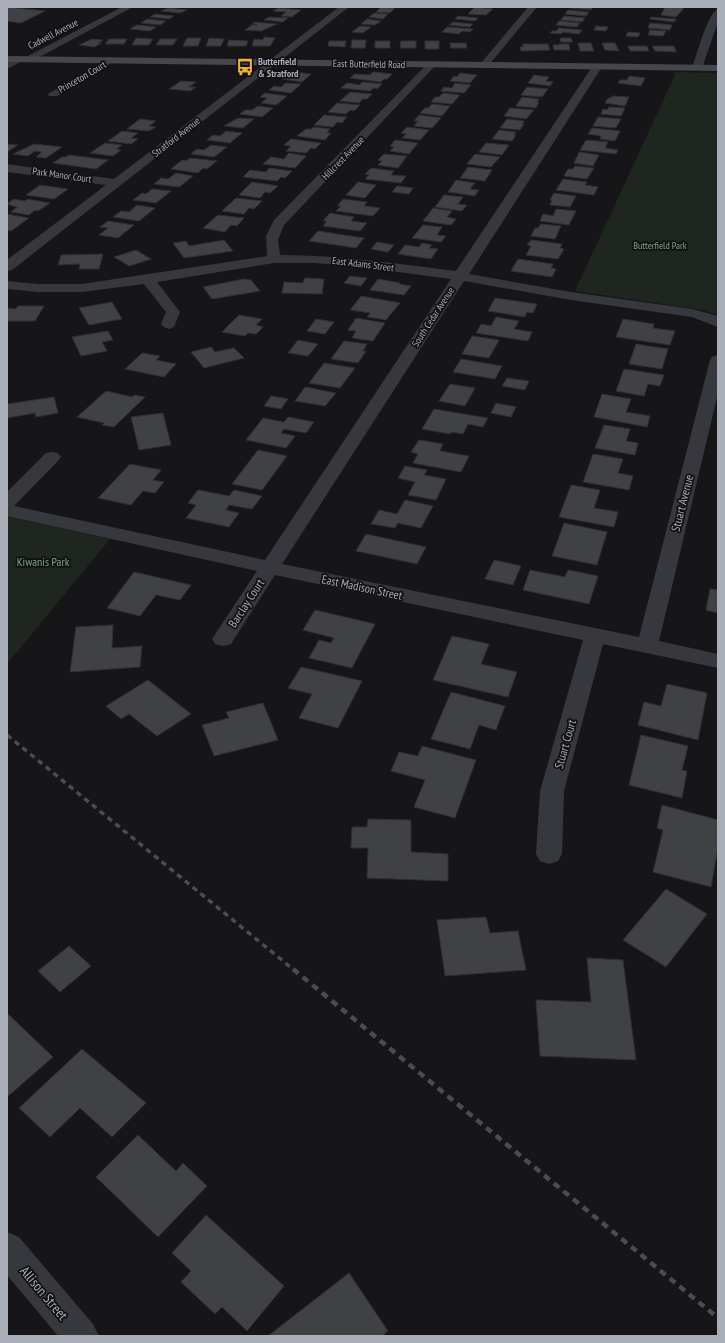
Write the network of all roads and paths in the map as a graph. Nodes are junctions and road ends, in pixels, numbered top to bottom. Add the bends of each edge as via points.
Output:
1 (129, 7) edge
2 (345, 7) edge
3 (533, 7) edge
4 (718, 12) edge
5 (714, 28) edge
6 (7, 59) edge
7 (24, 59) junction
8 (110, 60) junction
9 (272, 62) junction
10 (432, 64) junction
11 (484, 65) junction
12 (7, 66) edge
13 (597, 67) junction
14 (697, 68) junction
15 (718, 68) edge
16 (54, 94) dead end
17 (7, 168) edge
18 (116, 183) junction
19 (274, 259) junction
20 (7, 267) edge
21 (459, 276) junction
22 (148, 279) junction
23 (7, 284) edge
24 (718, 322) edge
25 (169, 324) dead end
26 (718, 360) edge
27 (52, 457) dead end
28 (7, 502) edge
29 (7, 510) edge
30 (269, 567) junction
31 (595, 636) junction
32 (223, 639) dead end
33 (647, 646) junction
34 (718, 661) edge
35 (549, 854) dead end
36 (7, 1249) edge
37 (81, 1336) edge

1 - 7 street, Cadwell Avenue
2 - 9 street, Stratford Avenue
3 - 11 street
4 - 5 street
5 - 14 street
6 - 7 main road, East Butterfield Road
7 - 8 main road, East Butterfield Road
7 - 12 street, Cadwell Avenue
8 - 9 main road, East Butterfield Road
8 - 16 street, Princeton Court
9 - 10 main road, East Butterfield Road
9 - 18 street, Stratford Avenue
10 - 11 main road, East Butterfield Road
10 - 19 street, Hillcrest Avenue via 279,223 271,238
11 - 13 main road, East Butterfield Road
13 - 14 main road, East Butterfield Road
13 - 21 street, South Cedar Avenue
14 - 15 main road, East Butterfield Road
17 - 18 street, Park Manor Court
18 - 20 street, Stratford Avenue
19 - 21 street, East Adams Street via 333,260
19 - 22 street, East Adams Street
21 - 24 street, East Adams Street via 571,296 692,313
21 - 30 street, South Cedar Avenue
22 - 23 street, East Adams Street via 82,288 38,288
22 - 25 street via 173,312
26 - 33 street, Stuart Avenue
27 - 28 street
29 - 30 street, East Madison Street
30 - 31 street, East Madison Street
30 - 32 street, Barclay Court
31 - 33 street, East Madison Street
31 - 35 street, Stuart Court via 552,791
33 - 34 street, East Madison Street
36 - 37 street, Allison Street

